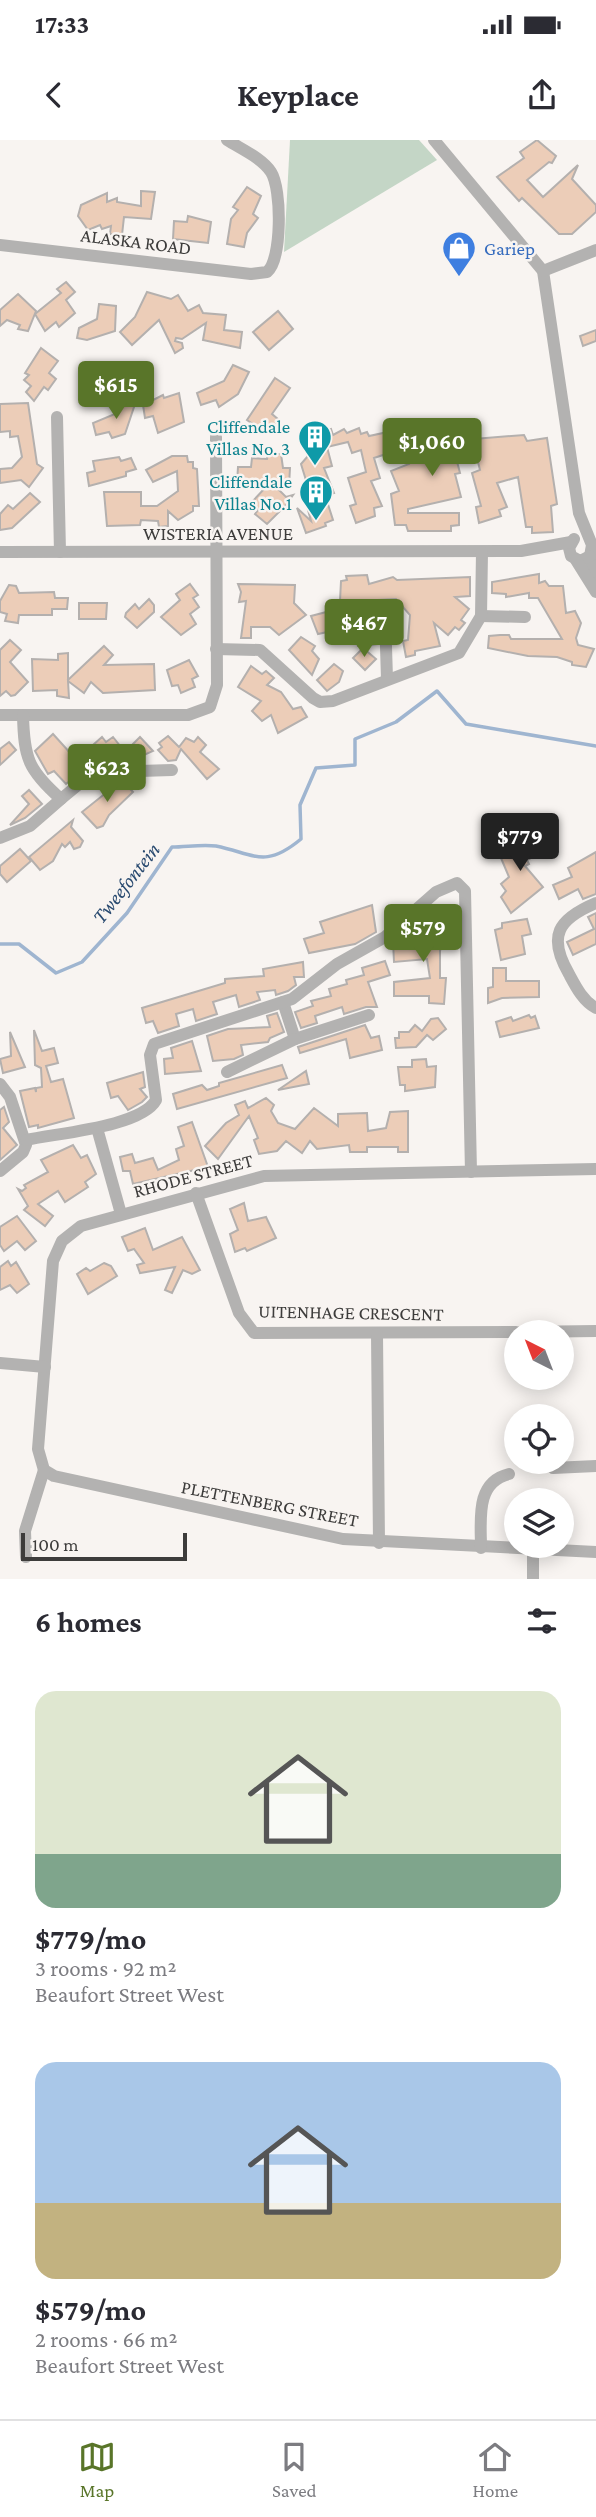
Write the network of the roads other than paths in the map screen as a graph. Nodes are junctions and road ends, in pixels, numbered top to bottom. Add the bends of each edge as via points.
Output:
1 (228, 140) edge
2 (434, 140) edge
3 (0, 245) edge
4 (596, 250) edge
5 (543, 271) junction
6 (57, 417) dead end
7 (216, 437) dead end
8 (579, 513) junction
9 (588, 539) junction
10 (572, 541) junction
11 (521, 551) junction
12 (0, 552) edge
13 (60, 552) junction
14 (216, 552) junction
15 (482, 552) junction
16 (590, 556) junction
17 (575, 559) junction
18 (596, 590) edge
19 (385, 614) dead end
20 (481, 616) junction
21 (525, 617) dead end
22 (216, 649) junction
23 (387, 679) junction
24 (0, 715) edge
25 (23, 715) junction
26 (172, 770) dead end
27 (61, 799) junction
28 (0, 838) edge
29 (596, 903) edge
30 (283, 1002) junction
31 (596, 1008) edge
32 (369, 1015) dead end
33 (295, 1039) junction
34 (227, 1072) dead end
35 (0, 1084) edge
36 (97, 1128) junction
37 (26, 1140) junction
38 (596, 1169) edge
39 (0, 1171) edge
40 (471, 1172) junction
41 (195, 1194) junction
42 (121, 1214) junction
43 (574, 1331) edge
44 (596, 1331) edge
45 (504, 1332) edge
46 (377, 1334) junction
47 (0, 1363) edge
48 (45, 1367) junction
49 (596, 1466) edge
50 (574, 1467) edge
51 (44, 1470) junction
52 (509, 1474) dead end
53 (379, 1543) junction
54 (481, 1548) junction
55 (504, 1549) edge
56 (574, 1551) edge
57 (596, 1552) edge
58 (26, 1557) dead end
59 (533, 1558) edge
60 (533, 1579) edge

1 - 3 street, ALASKA ROAD via 264,164 276,182 277,255 267,272 251,274
2 - 5 street
4 - 5 street
5 - 8 street
6 - 13 street
7 - 14 street
8 - 9 street
8 - 10 street
9 - 10 street
9 - 16 street
10 - 11 street, WISTERIA AVENUE
10 - 17 street via 569,551
11 - 15 street, WISTERIA AVENUE
11 - 17 street, WISTERIA AVENUE
12 - 13 street, WISTERIA AVENUE
13 - 14 street, WISTERIA AVENUE
14 - 15 street, WISTERIA AVENUE
14 - 22 street
15 - 20 street
16 - 17 street
16 - 18 street
17 - 18 street
19 - 23 street
20 - 21 street
20 - 23 street via 458,653
22 - 23 street via 260,650 320,702
22 - 25 street via 216,693 209,707 197,714
24 - 25 street
25 - 27 street via 28,762
26 - 27 street via 90,775
27 - 28 street via 30,826
29 - 31 street via 565,920 556,940 578,991
30 - 33 street
30 - 36 street via 154,1044 150,1055 157,1092 152,1108
30 - 40 street via 385,937 436,892 457,883 466,891
32 - 33 street
33 - 34 street
35 - 37 street via 7,1090
36 - 37 street
36 - 42 street
37 - 39 street via 23,1152
38 - 40 street, RHODE STREET
40 - 41 street, RHODE STREET via 264,1176
41 - 42 street, RHODE STREET
41 - 46 street, UITENHAGE CRESCENT via 239,1313 251,1331
42 - 48 street, RHODE STREET via 80,1226 58,1248 53,1261
43 - 44 street, UITENHAGE CRESCENT
45 - 46 street, UITENHAGE CRESCENT
46 - 53 street
47 - 48 street
48 - 51 street via 38,1449
49 - 50 street
51 - 53 street, PLETTENBERG STREET via 211,1511
51 - 58 street via 25,1531
52 - 54 street via 487,1487 481,1509
53 - 54 street, PLETTENBERG STREET
54 - 55 street, PLETTENBERG STREET
56 - 57 street, PLETTENBERG STREET
59 - 60 street

